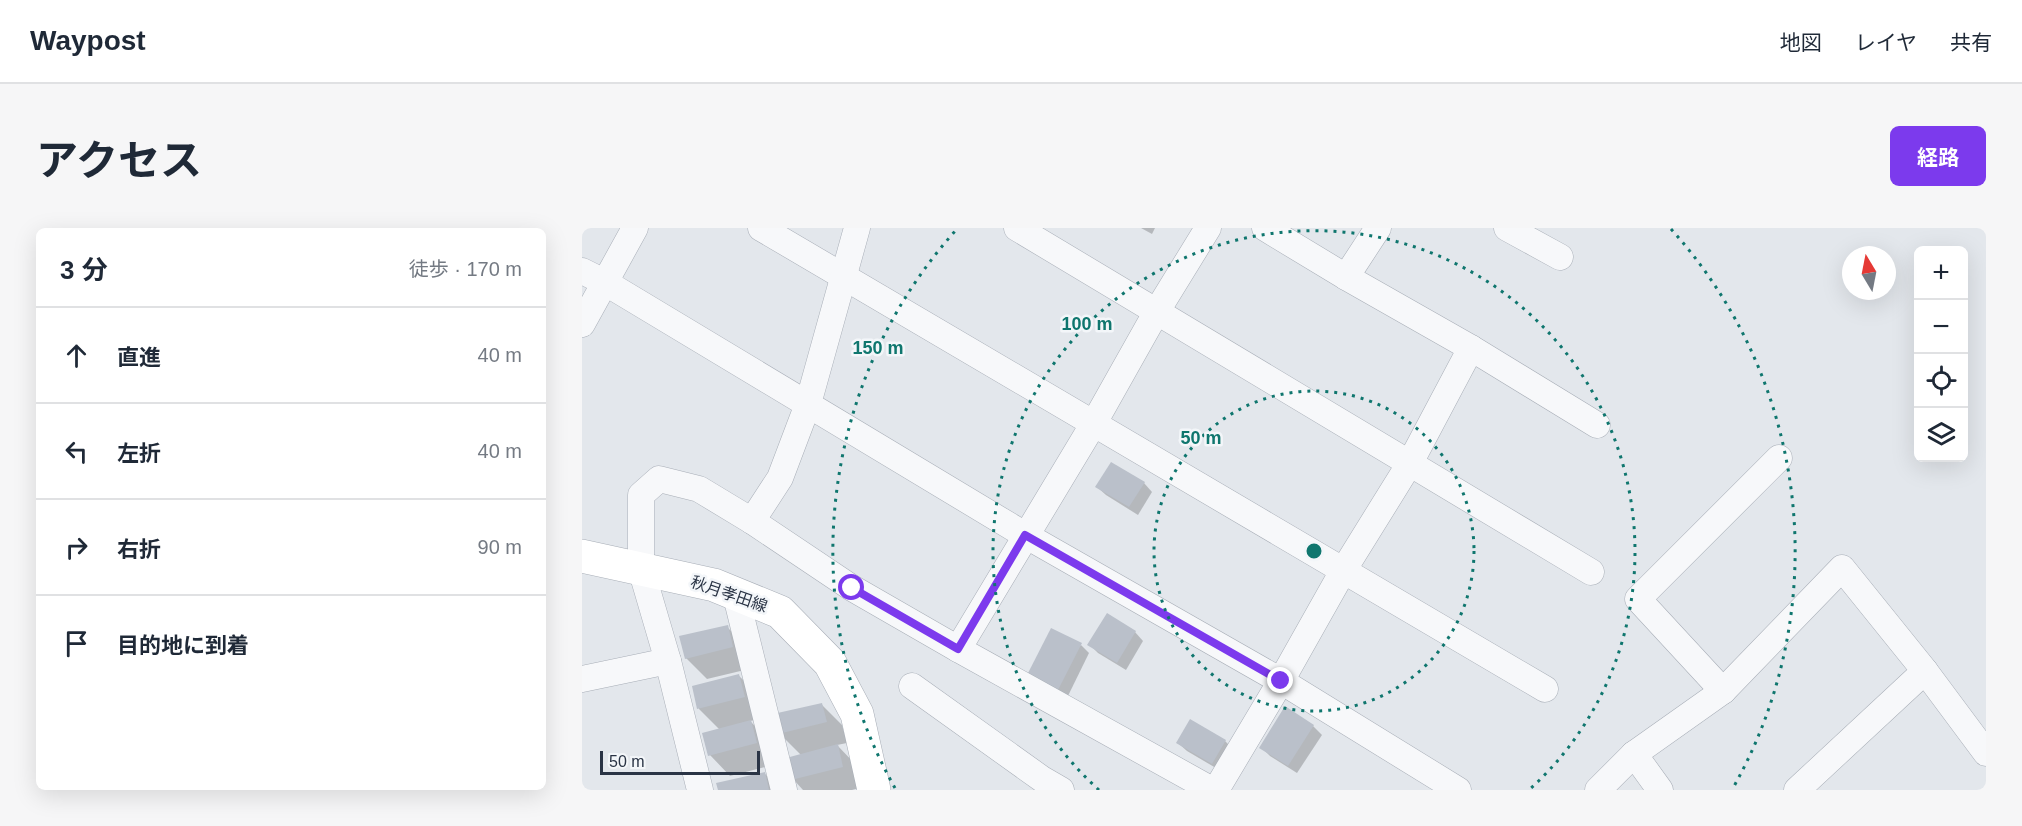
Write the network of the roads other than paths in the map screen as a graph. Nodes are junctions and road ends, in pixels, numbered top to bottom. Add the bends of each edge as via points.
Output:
1 (635, 228) edge
2 (761, 228) edge
3 (856, 228) edge
4 (1017, 228) edge
5 (1208, 228) edge
6 (1265, 228) edge
7 (1378, 228) edge
8 (1507, 228) edge
9 (1560, 257) dead end
10 (582, 271) edge
11 (843, 276) junction
12 (1346, 277) junction
13 (606, 283) junction
14 (1157, 311) junction
15 (582, 324) edge
16 (1471, 348) junction
17 (808, 404) junction
18 (1094, 423) junction
19 (1597, 425) dead end
20 (1779, 458) dead end
21 (1410, 463) junction
22 (752, 521) junction
23 (1025, 535) junction
24 (582, 556) edge
25 (641, 569) junction
26 (1343, 571) junction
27 (1591, 572) dead end
28 (735, 592) junction
29 (958, 649) junction
30 (668, 661) junction
31 (1925, 671) junction
32 (582, 679) edge
33 (1281, 681) junction
34 (912, 686) dead end
35 (1545, 689) dead end
36 (1723, 691) junction
37 (1986, 753) edge
38 (1634, 754) junction
39 (700, 790) edge
40 (784, 790) edge
41 (874, 790) edge
42 (1061, 790) edge
43 (1214, 790) edge
44 (1458, 790) edge
45 (1598, 790) edge
46 (1660, 790) edge
47 (1797, 790) edge

1 - 13 street
2 - 11 street
3 - 11 street
4 - 14 street
5 - 14 street
6 - 12 street
7 - 12 street
8 - 9 street
10 - 13 street
11 - 17 street
11 - 18 street
12 - 16 street
13 - 15 street
13 - 17 street
14 - 18 street
14 - 21 street
16 - 19 street
16 - 21 street
17 - 22 street via 780,478
17 - 23 street
18 - 23 street
18 - 26 street
20 - 36 street via 1638,599
21 - 26 street
21 - 27 street
22 - 25 street via 699,489 659,480 642,495
22 - 29 street via 852,588
23 - 29 street
23 - 33 street
24 - 25 street, 秋月孝田線
25 - 28 street, 秋月孝田線
25 - 30 street
26 - 33 street
26 - 35 street
28 - 40 street
28 - 41 street, 秋月孝田線 via 780,612 830,663 857,714
29 - 43 street
30 - 32 street
30 - 39 street
31 - 36 street via 1842,568
31 - 37 street
31 - 47 street
33 - 43 street
33 - 44 street
34 - 42 street
36 - 38 street
38 - 45 street
38 - 46 street

